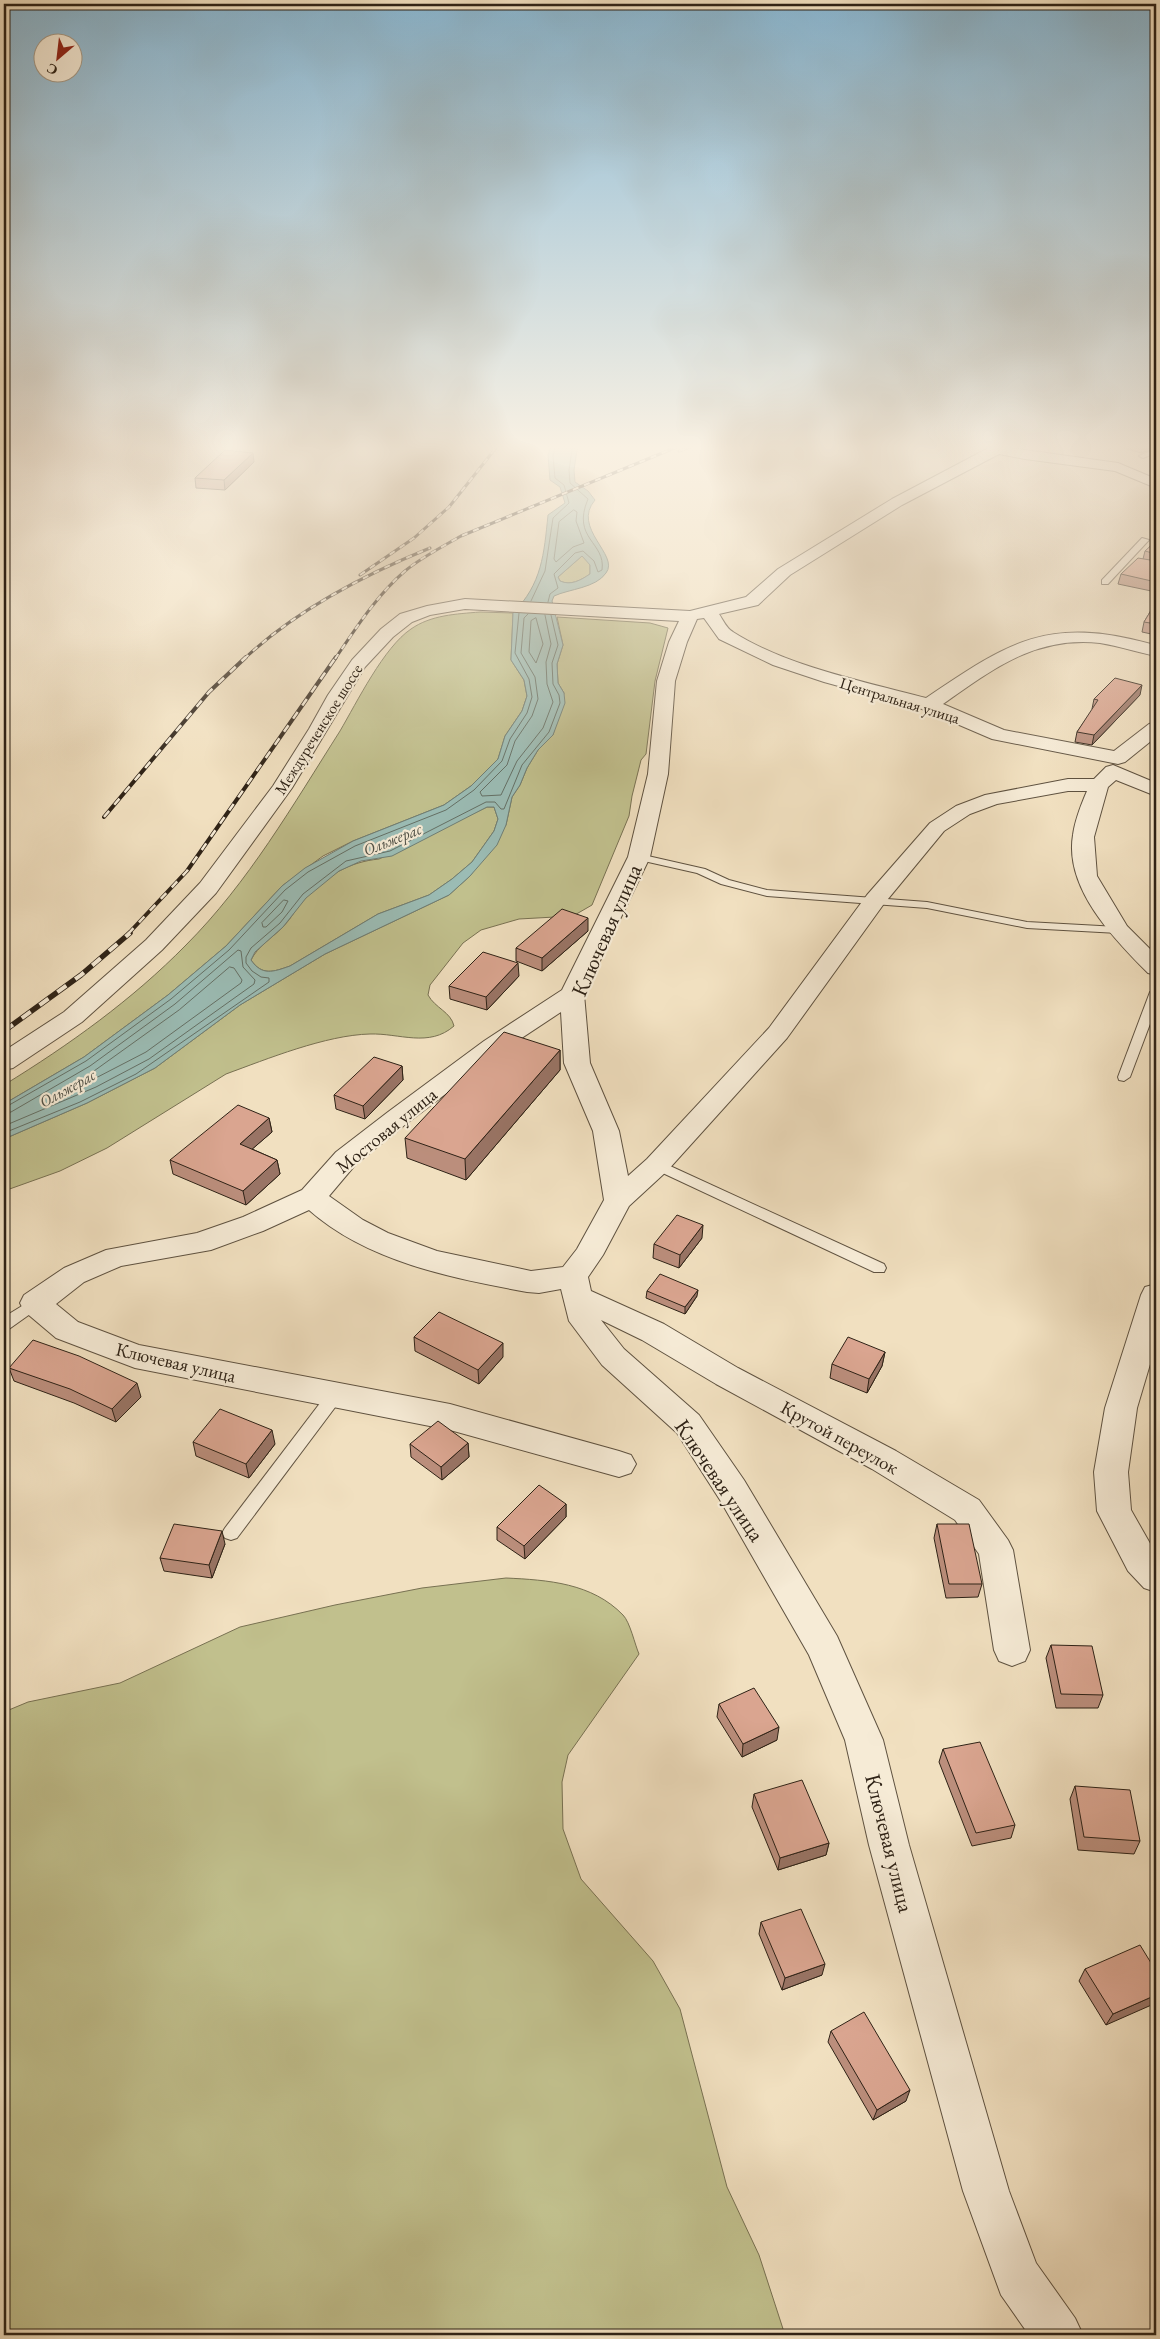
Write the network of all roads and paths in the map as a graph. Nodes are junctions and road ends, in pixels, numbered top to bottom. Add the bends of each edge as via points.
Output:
1 (814, 553) edge
2 (1135, 553) edge
3 (1104, 582) dead end
4 (699, 614) junction
5 (1156, 651) edge
6 (929, 706) junction
7 (1156, 728) edge
8 (1110, 771) junction
9 (1156, 790) edge
10 (639, 857) junction
11 (875, 900) junction
12 (1118, 930) junction
13 (1152, 959) edge
14 (1156, 992) edge
15 (572, 994) junction
16 (4, 1062) edge
17 (1124, 1077) dead end
18 (657, 1164) junction
19 (312, 1198) junction
20 (618, 1200) junction
21 (879, 1268) dead end
22 (576, 1286) junction
23 (1156, 1295) edge
24 (35, 1303) junction
25 (4, 1325) edge
26 (336, 1394) junction
27 (619, 1464) dead end
28 (231, 1533) dead end
29 (1156, 1577) edge
30 (1012, 1650) dead end
31 (1058, 2335) edge

1 - 4 street, Междуреченское шоссе via 784,572 752,602
2 - 3 lane
4 - 6 street, Центральная улица via 725,635 747,647 830,678
4 - 10 street, Ключевая улица via 678,642 666,681 658,774
4 - 16 street, Междуреченское шоссе via 648,615 465,604 406,618 387,632 358,664 282,788 208,888 154,945 73,1017
5 - 6 street via 1096,637 1064,636 1036,642 1017,649
6 - 8 street, Центральная улица via 999,735
7 - 8 street
8 - 9 street
8 - 11 street via 1068,785 992,799 963,810 937,827
8 - 12 street via 1089,813 1083,837 1086,876
10 - 11 lane via 701,871 767,894
10 - 15 street, Ключевая улица
11 - 12 lane via 927,905 1027,925
11 - 18 street via 778,1033
12 - 13 street
14 - 17 lane
15 - 19 street, Мостовая улица via 493,1046 346,1158
15 - 20 street, Ключевая улица via 577,1064 606,1131
18 - 20 street
18 - 21 lane
19 - 22 street via 327,1212 354,1228 406,1252 495,1275
19 - 24 street via 201,1243 116,1257 74,1275
20 - 22 street via 588,1254
22 - 30 street, Крутой переулок via 728,1376 884,1460 967,1510 996,1550
22 - 31 street, Ключевая улица via 584,1321 613,1357 688,1424 732,1490 824,1647 864,1740 896,1873 986,2191 1018,2278
23 - 29 street via 1121,1408 1111,1472 1114,1511 1140,1561
24 - 25 lane
24 - 26 street, Ключевая улица via 67,1330 135,1356
26 - 27 street, Ключевая улица via 450,1417
26 - 28 lane

